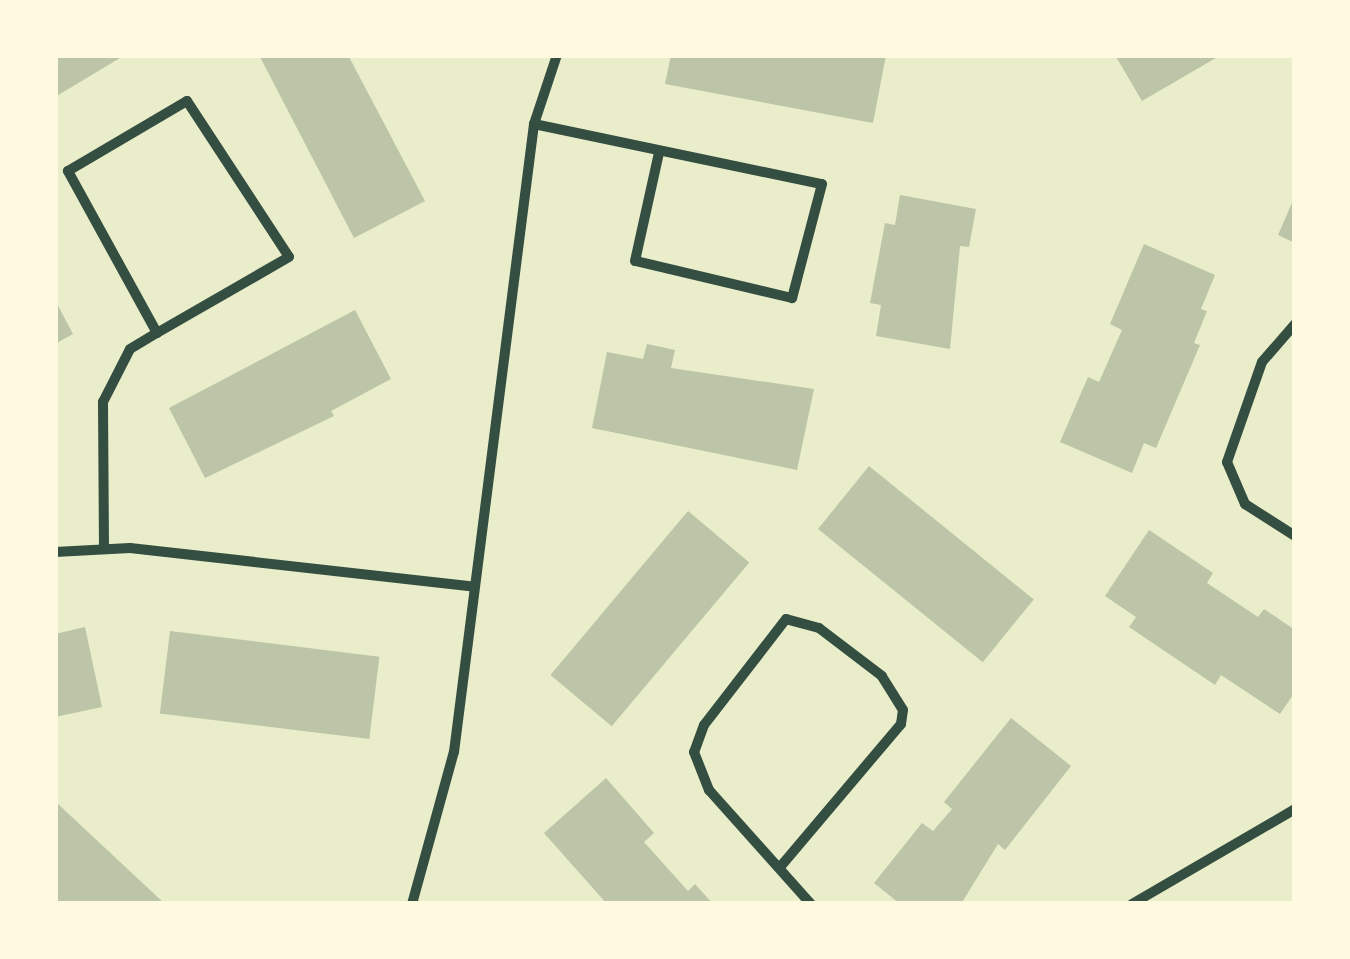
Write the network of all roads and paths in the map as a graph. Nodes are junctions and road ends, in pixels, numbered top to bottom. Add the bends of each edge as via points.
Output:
1 (558, 55) edge
2 (534, 124) junction
3 (659, 152) junction
4 (1295, 324) edge
5 (157, 333) junction
6 (1295, 536) edge
7 (104, 548) junction
8 (55, 552) edge
9 (474, 587) junction
10 (1295, 809) edge
11 (782, 866) junction
12 (412, 904) edge
13 (812, 904) edge
14 (1132, 904) edge

1 - 2 street
2 - 3 street
2 - 9 street
3 - 3 street via 822,184 792,298 634,261
4 - 6 street via 1262,362 1227,462 1246,504
5 - 5 street via 68,171 187,101 289,257
5 - 7 street via 130,349 103,402
7 - 8 street
7 - 9 street
9 - 12 street via 454,752
10 - 14 street
11 - 11 street via 709,790 694,752 704,725 786,620 819,628 882,676 903,710 900,724
11 - 13 street

